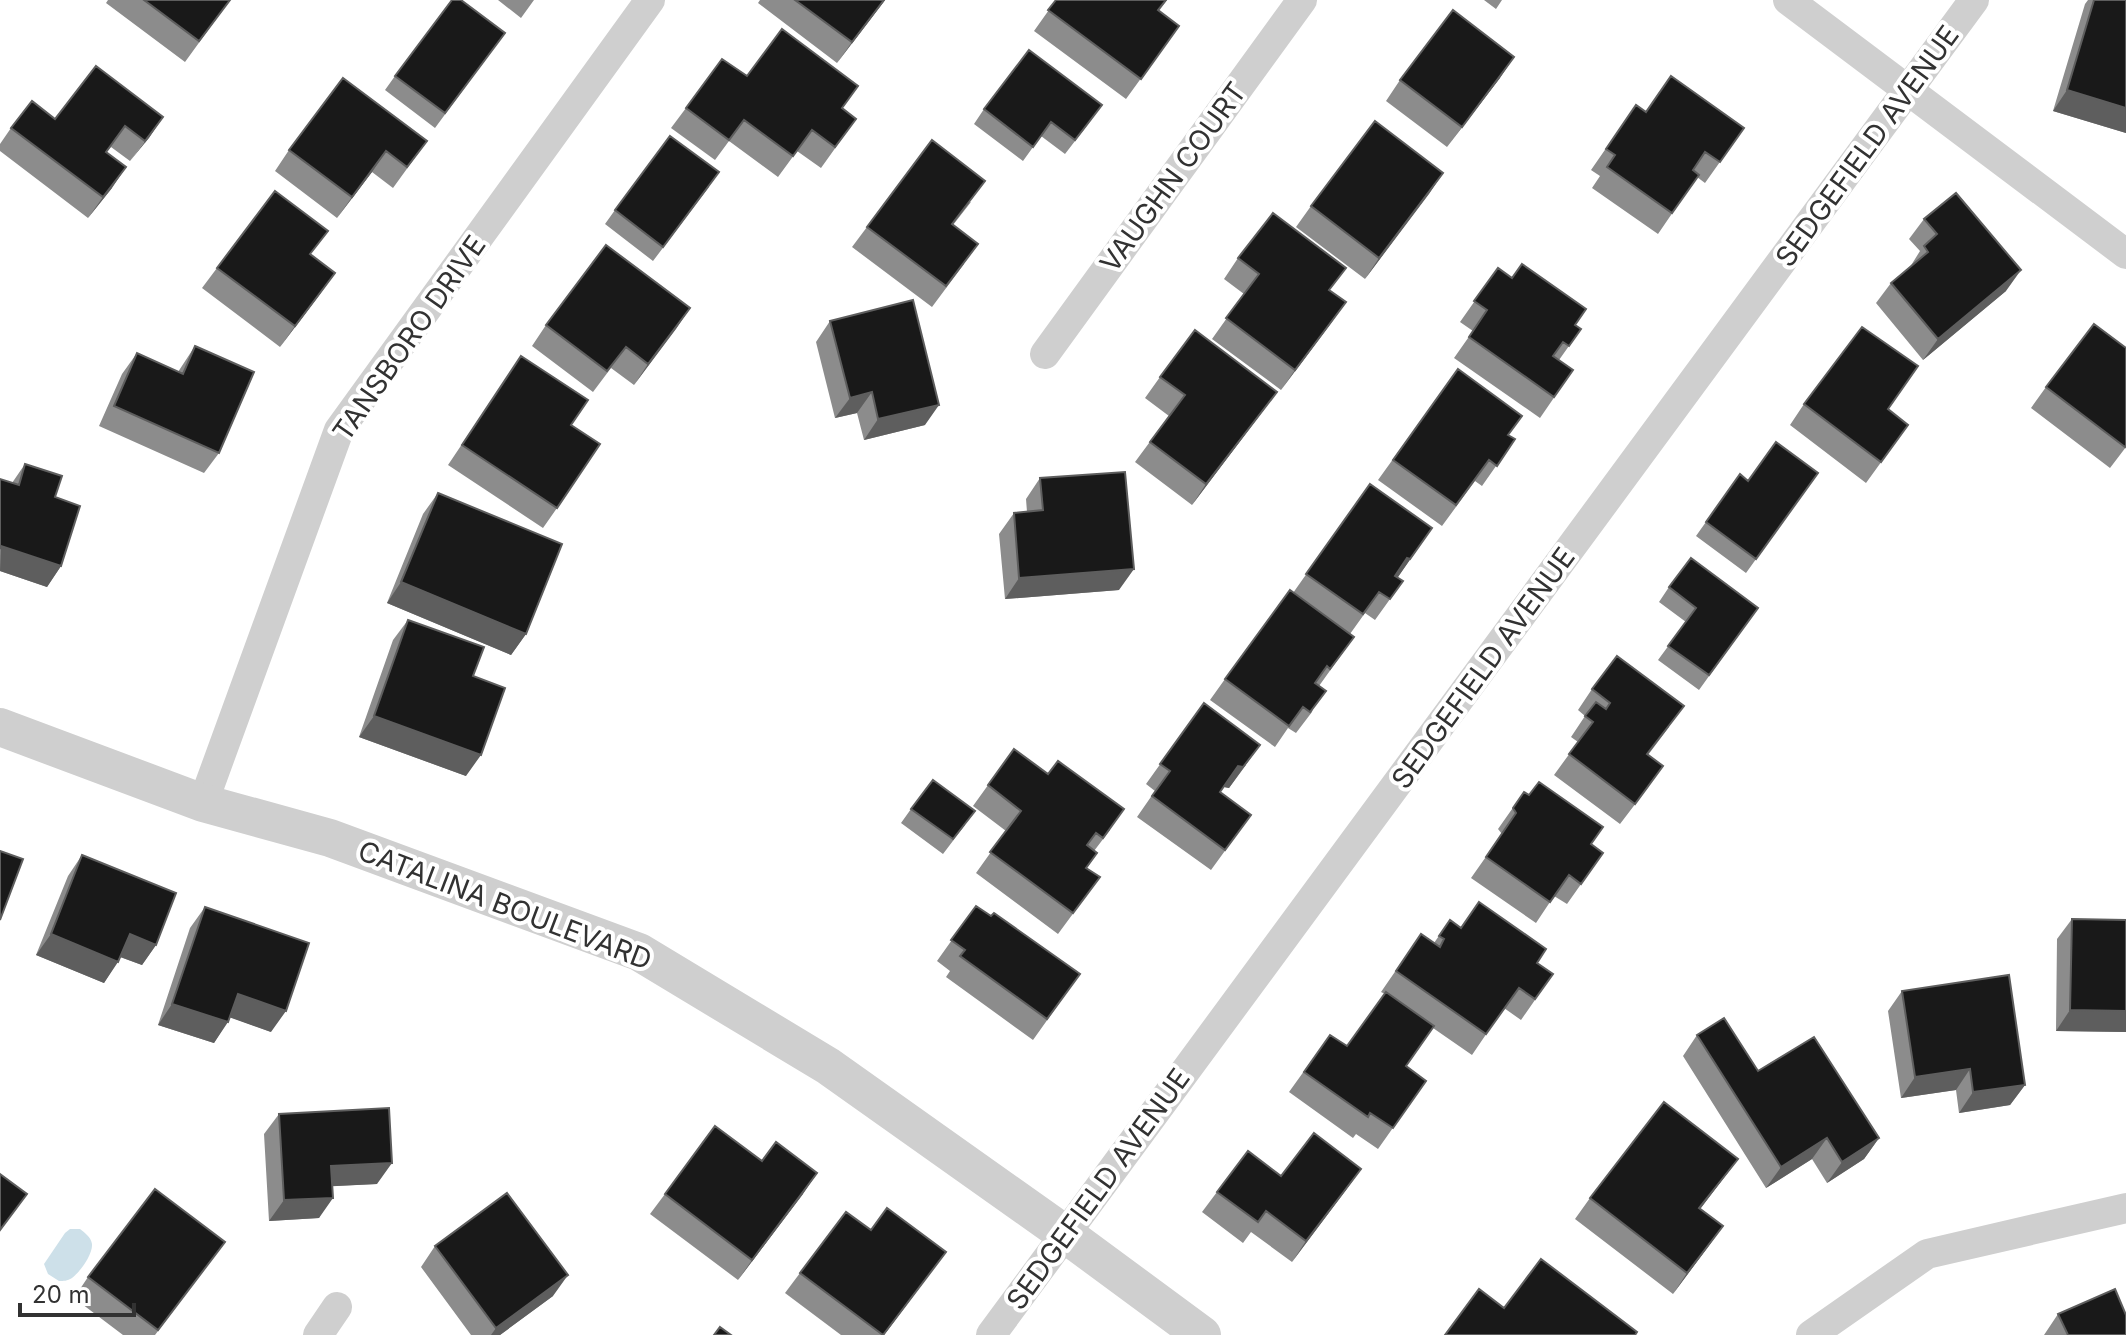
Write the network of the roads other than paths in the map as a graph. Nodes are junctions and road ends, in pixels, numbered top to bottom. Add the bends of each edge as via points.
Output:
1 (650, 0) edge
2 (1302, 0) edge
3 (1788, 0) edge
4 (1974, 0) edge
5 (1909, 90) junction
6 (2126, 254) edge
7 (1045, 354) dead end
8 (0, 727) edge
9 (203, 803) junction
10 (2126, 1208) edge
11 (1065, 1234) junction
12 (337, 1307) dead end
13 (318, 1335) edge
14 (991, 1335) edge
15 (1202, 1335) edge
16 (1811, 1335) edge

1 - 9 street, TANSBORO DRIVE via 339,430
2 - 7 street, VAUGHN COURT
3 - 5 street
4 - 5 street, SEDGEFIELD AVENUE
5 - 6 street
5 - 11 street, SEDGEFIELD AVENUE
8 - 9 street, CATALINA BOULEVARD
9 - 11 street, CATALINA BOULEVARD via 330,838 639,952 828,1066
10 - 16 street via 1927,1254
11 - 14 street, SEDGEFIELD AVENUE
11 - 15 street, CATALINA BOULEVARD
12 - 13 street

